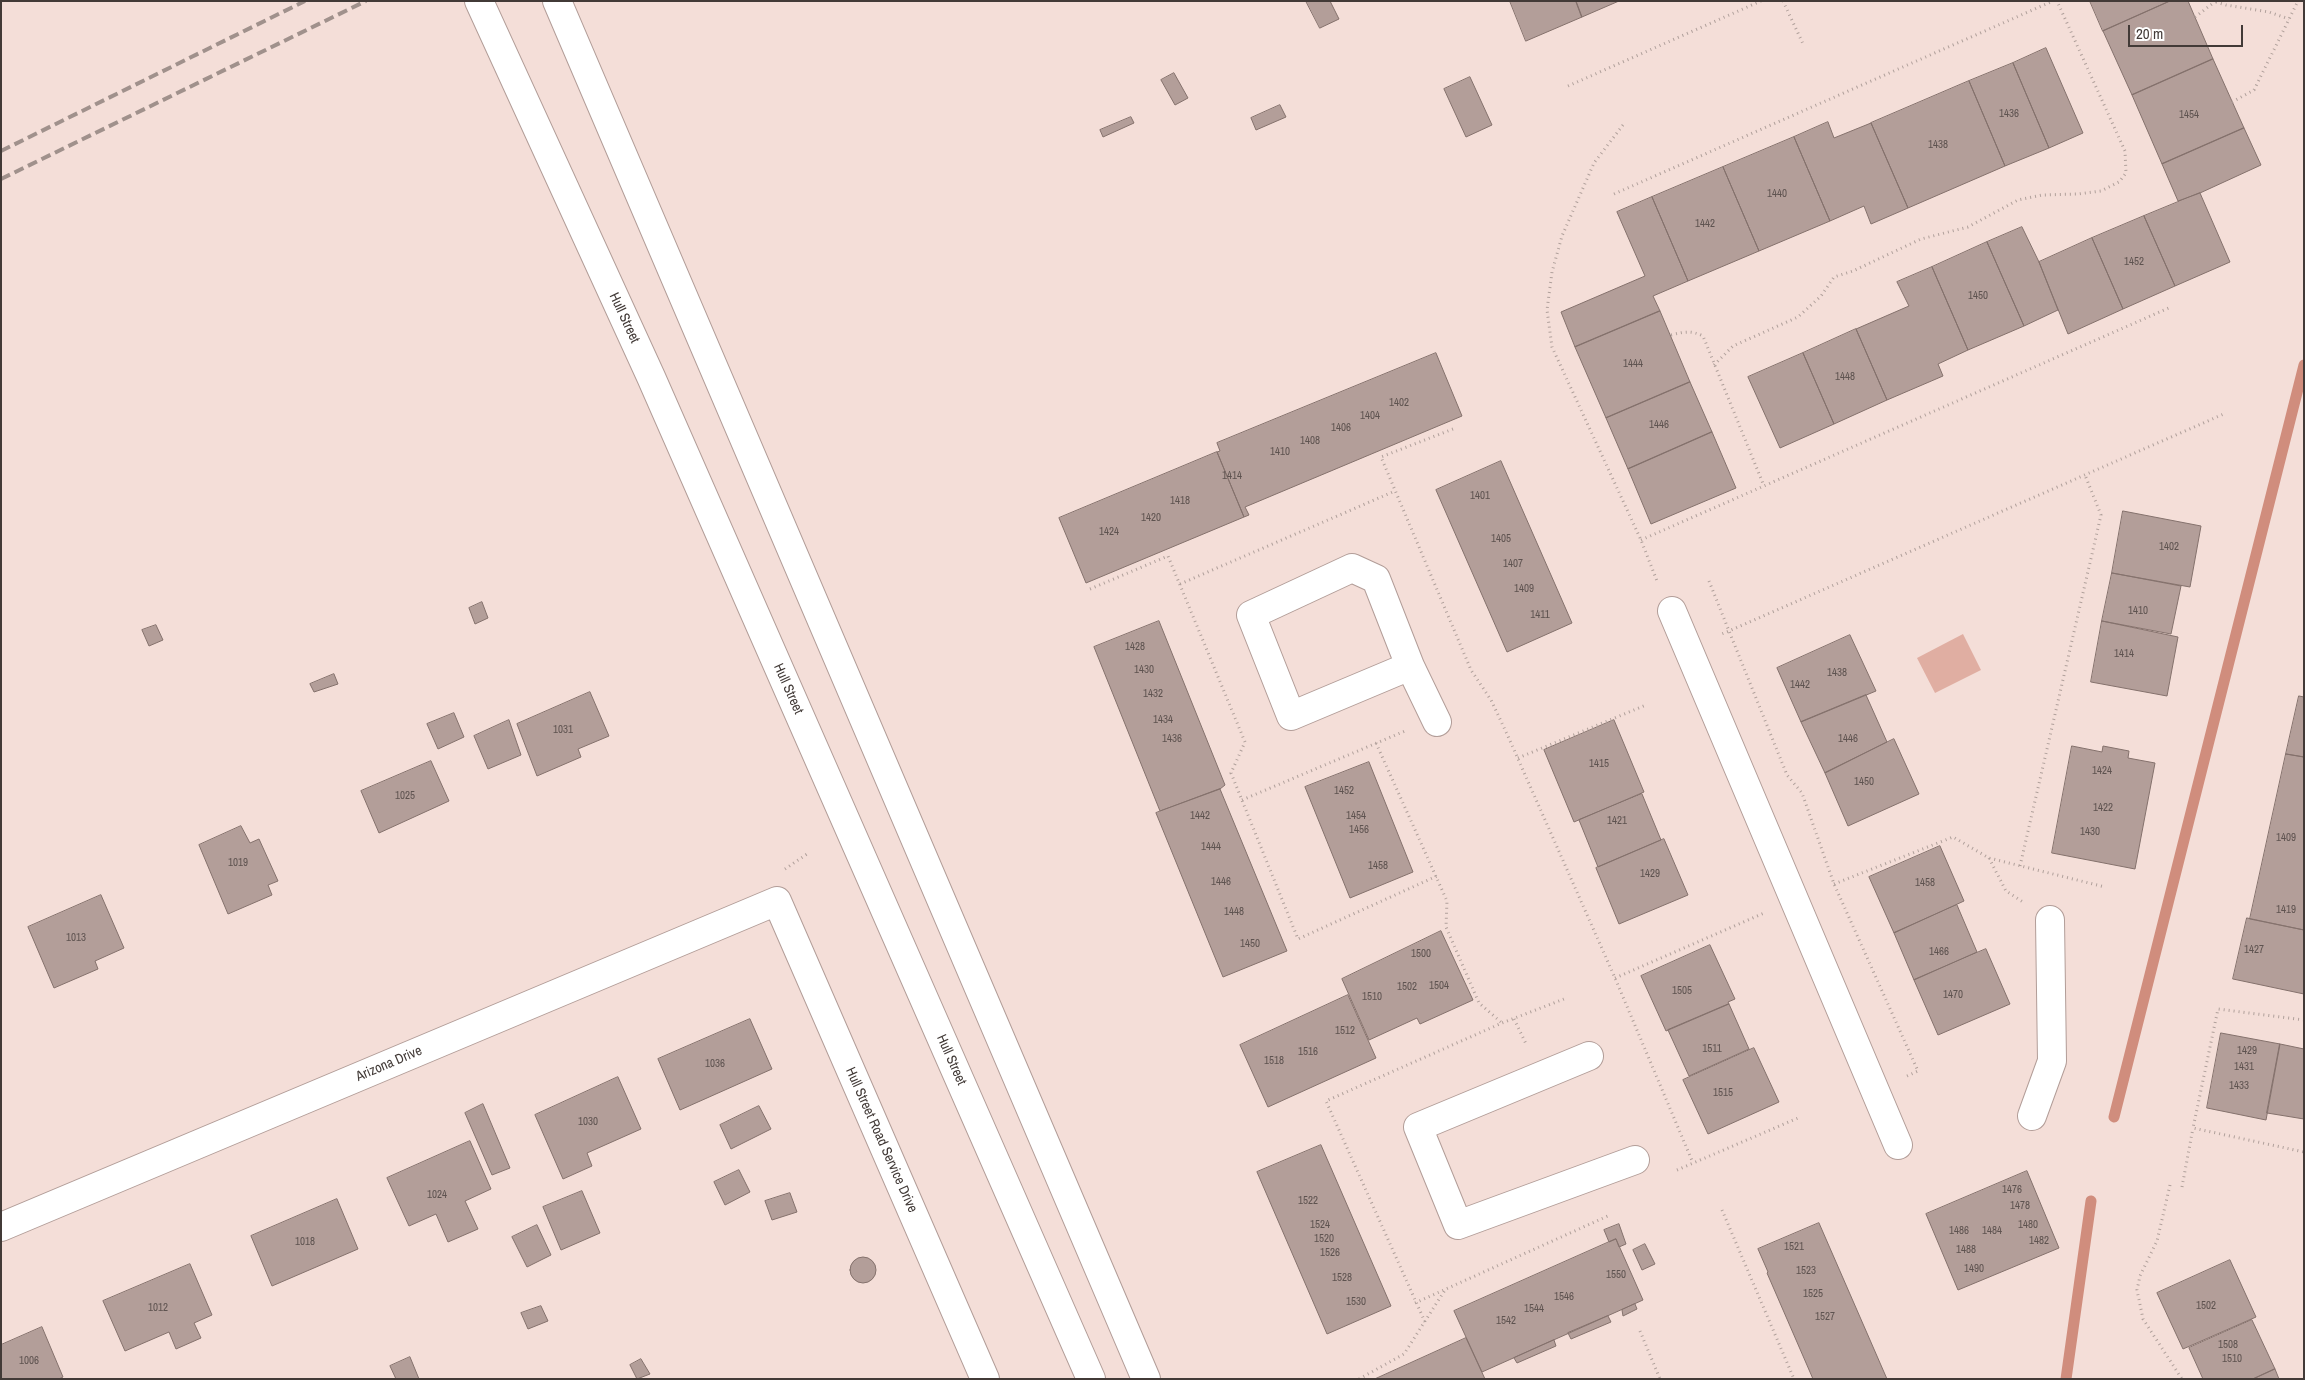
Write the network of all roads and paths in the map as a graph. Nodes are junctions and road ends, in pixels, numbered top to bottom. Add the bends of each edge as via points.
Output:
1 (479, 1) edge
2 (557, 1) edge
3 (1761, 1) edge
4 (1783, 1) edge
5 (2055, 1) edge
6 (2298, 1) edge
7 (2216, 2) edge
8 (2195, 17) dead end
9 (2289, 19) junction
10 (1804, 46) dead end
11 (1568, 86) dead end
12 (2232, 102) dead end
13 (1623, 125) dead end
14 (1614, 194) dead end
15 (2171, 307) dead end
16 (1671, 335) dead end
17 (1714, 365) junction
18 (2226, 413) dead end
19 (1453, 429) dead end
20 (2085, 475) junction
21 (1764, 486) junction
22 (1396, 491) junction
23 (1641, 540) junction
24 (1709, 581) dead end
25 (1180, 584) junction
26 (1658, 585) dead end
27 (1090, 589) dead end
28 (1672, 611) dead end
29 (1729, 631) junction
30 (1410, 666) junction
31 (1646, 705) dead end
32 (1437, 722) dead end
33 (1410, 728) dead end
34 (1376, 743) junction
35 (1518, 758) junction
36 (1242, 800) junction
37 (808, 854) dead end
38 (1989, 858) junction
39 (2020, 866) junction
40 (779, 872) dead end
41 (1437, 876) junction
42 (1834, 884) junction
43 (2105, 887) dead end
44 (2006, 891) dead end
45 (777, 901) joint
46 (2050, 920) dead end
47 (1732, 927) dead end
48 (1615, 978) junction
49 (1514, 1019) dead end
50 (2304, 1020) edge
51 (1502, 1023) dead end
52 (1531, 1055) dead end
53 (1589, 1056) dead end
54 (1918, 1071) dead end
55 (2032, 1116) dead end
56 (1798, 1118) dead end
57 (2193, 1128) junction
58 (1898, 1145) dead end
59 (2304, 1152) edge
60 (1635, 1160) dead end
61 (1693, 1163) junction
62 (1677, 1170) dead end
63 (2170, 1184) dead end
64 (2182, 1186) dead end
65 (1722, 1210) dead end
66 (1610, 1215) dead end
67 (1, 1227) edge
68 (1445, 1289) junction
69 (1415, 1303) dead end
70 (1640, 1331) dead end
71 (985, 1379) edge
72 (1091, 1379) edge
73 (1146, 1379) edge
74 (1359, 1379) edge
75 (1660, 1379) edge
76 (1794, 1379) edge
77 (2182, 1379) edge

1 - 72 main road, Hull Street via 651,377
2 - 73 main road
3 - 11 path
4 - 10 path
5 - 14 path
5 - 17 path via 2125,151 2126,173 2119,182 2101,190 2018,200 1968,227 1921,239 1854,271 1834,276 1821,296 1798,317 1733,346
6 - 9 path
7 - 8 path
7 - 9 path
9 - 12 path via 2254,90
13 - 23 path via 1594,163 1569,219 1552,272 1547,310 1552,347
15 - 21 path
16 - 17 path via 1695,332 1703,336
17 - 21 path
18 - 20 path
19 - 22 path via 1381,457
20 - 29 path
20 - 39 path via 2100,515
21 - 23 path
22 - 25 path
22 - 35 path via 1471,670 1491,700
23 - 26 path
24 - 29 path
25 - 27 path via 1168,556
25 - 36 path via 1245,742 1231,773
28 - 58 main road
29 - 42 path via 1787,775 1802,794
30 - 30 main road via 1376,579 1352,568 1251,614 1291,716
30 - 32 main road
31 - 35 path
33 - 34 path
34 - 36 path
34 - 41 path
35 - 48 path
36 - 41 path via 1298,939
37 - 40 path
38 - 39 path
38 - 42 path via 1953,837
38 - 44 path
39 - 43 path
41 - 51 path via 1447,901 1446,927 1479,1003
42 - 54 path
45 - 67 main road, Arizona Drive
45 - 71 main road, Hull Street Road Service Drive
46 - 55 main road via 2052,1061
47 - 48 path
48 - 61 path
49 - 52 path
50 - 57 path via 2218,1009
53 - 60 main road via 1418,1127 1458,1225
56 - 61 path
57 - 59 path
57 - 64 path
61 - 62 path
63 - 77 path via 2157,1241 2140,1276 2137,1290 2143,1319
65 - 76 path
66 - 68 path
68 - 69 path
68 - 74 path via 1404,1354
70 - 75 path

